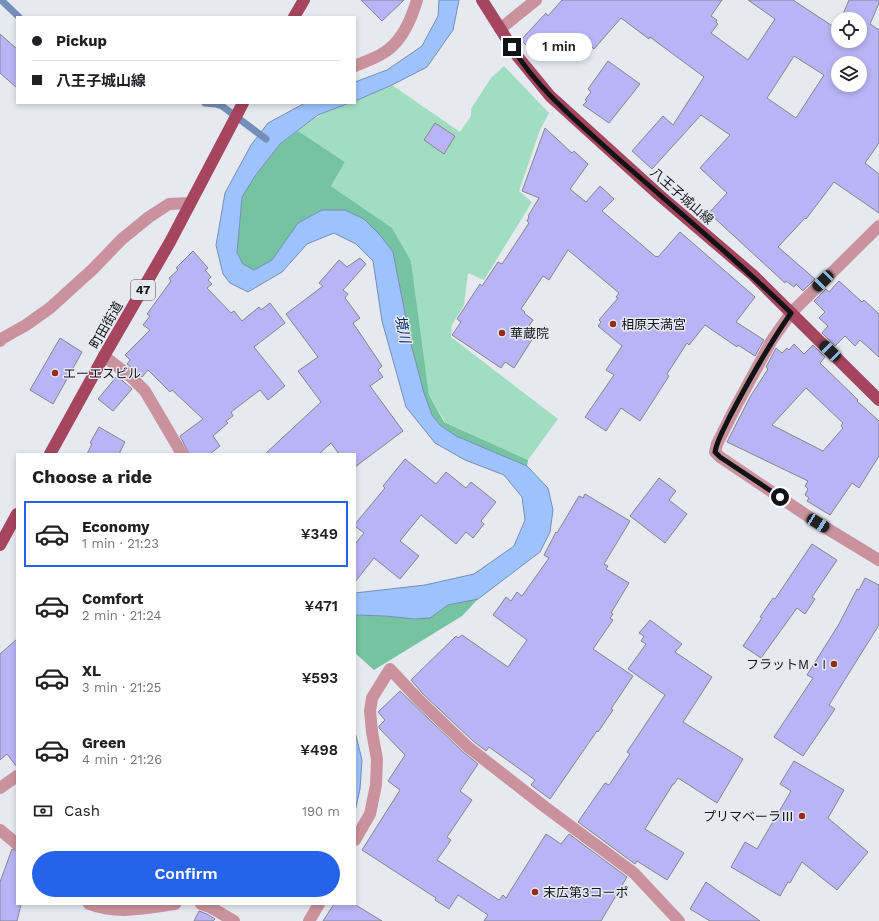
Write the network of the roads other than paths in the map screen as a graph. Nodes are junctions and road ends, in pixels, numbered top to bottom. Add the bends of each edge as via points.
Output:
1 (304, 0) edge
2 (417, 0) edge
3 (482, 0) edge
4 (536, 0) edge
5 (295, 16) edge
6 (500, 29) junction
7 (356, 66) edge
8 (242, 104) edge
9 (190, 203) junction
10 (879, 226) edge
11 (791, 313) junction
12 (1, 338) edge
13 (104, 356) junction
14 (879, 400) edge
15 (51, 453) edge
16 (181, 453) edge
17 (16, 516) edge
18 (0, 545) edge
19 (879, 560) edge
20 (16, 777) edge
21 (0, 788) edge
22 (0, 830) edge
23 (356, 838) edge
24 (16, 843) edge
25 (92, 905) edge
26 (167, 905) edge
27 (204, 905) edge
28 (318, 905) edge
29 (234, 921) edge
30 (309, 921) edge
31 (679, 921) edge

1 - 5 main road
2 - 7 street via 402,33 390,49
3 - 6 main road, 八王子城山線
4 - 6 street
6 - 11 main road, 八王子城山線 via 518,57 550,96 658,194 753,275
8 - 9 main road, 町田街道 / 47
9 - 12 street via 169,204 149,217 122,239 50,308
9 - 13 main road, 町田街道 / 47
10 - 11 street
11 - 14 main road, 八王子城山線
11 - 19 street via 772,340 735,408 715,452 818,523
13 - 15 main road, 町田街道 / 47
13 - 16 street via 145,391
17 - 18 main road
20 - 21 street
22 - 24 street
23 - 31 street via 370,814 376,785 377,759 370,711 372,698 390,669 468,747 634,873
25 - 26 street via 121,911
27 - 29 street
28 - 30 street

